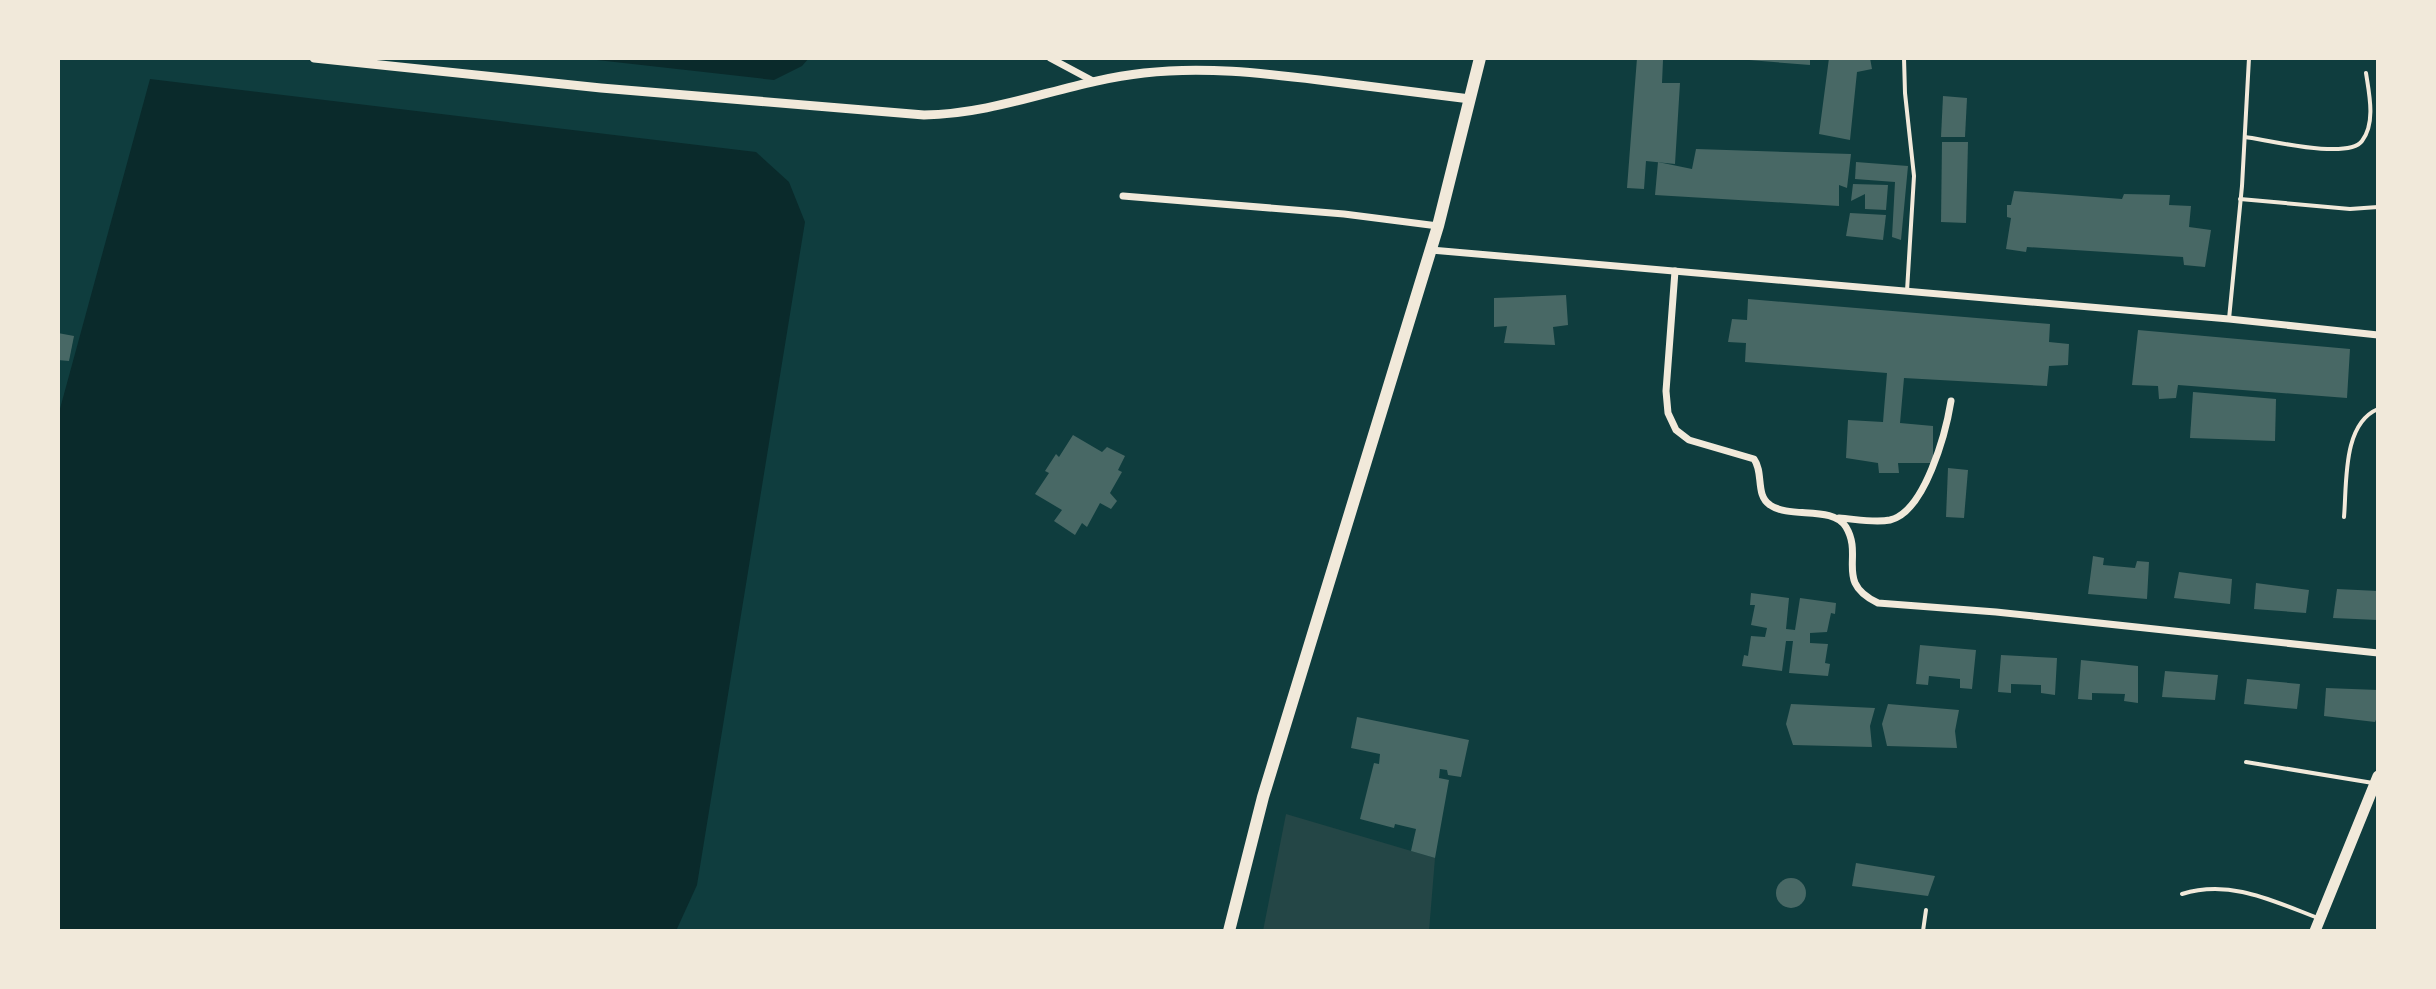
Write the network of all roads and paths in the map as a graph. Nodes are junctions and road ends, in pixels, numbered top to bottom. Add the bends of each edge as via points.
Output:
1 (314, 58) edge
2 (1050, 58) edge
3 (1480, 58) edge
4 (1904, 58) edge
5 (2249, 58) edge
6 (2366, 73) dead end
7 (1095, 83) junction
8 (1470, 99) junction
9 (2245, 137) junction
10 (1123, 196) dead end
11 (2240, 199) junction
12 (2378, 207) edge
13 (1438, 226) junction
14 (1431, 250) junction
15 (1675, 271) junction
16 (1907, 291) junction
17 (2229, 319) junction
18 (2378, 335) edge
19 (1951, 401) dead end
20 (2378, 409) edge
21 (2344, 517) dead end
22 (1837, 518) junction
23 (2378, 653) edge
24 (2246, 762) dead end
25 (2376, 780) edge
26 (2182, 894) dead end
27 (1926, 910) dead end
28 (2320, 918) junction
29 (1229, 931) edge
30 (1923, 931) edge
31 (2315, 931) edge

1 - 7 street via 924,115 953,115
2 - 7 street
3 - 8 main road
4 - 16 lane via 1914,176
5 - 9 lane
6 - 9 lane via 2370,113 2355,147 2331,149
7 - 8 street via 1143,73 1213,70
8 - 13 main road
9 - 11 lane
10 - 13 street
11 - 12 lane
11 - 17 lane
13 - 14 main road
14 - 15 street
14 - 29 main road via 1263,797
15 - 16 street
15 - 22 street via 1666,391 1676,430 1689,440 1754,459 1763,499 1770,505
16 - 17 street
17 - 18 street
19 - 22 street via 1937,457 1903,514 1878,521
20 - 21 lane via 2363,418 2354,434
22 - 23 street via 1849,535 1857,588 1878,603
24 - 25 lane
25 - 28 main road
26 - 28 lane via 2213,887 2234,889
27 - 30 lane
28 - 31 main road

